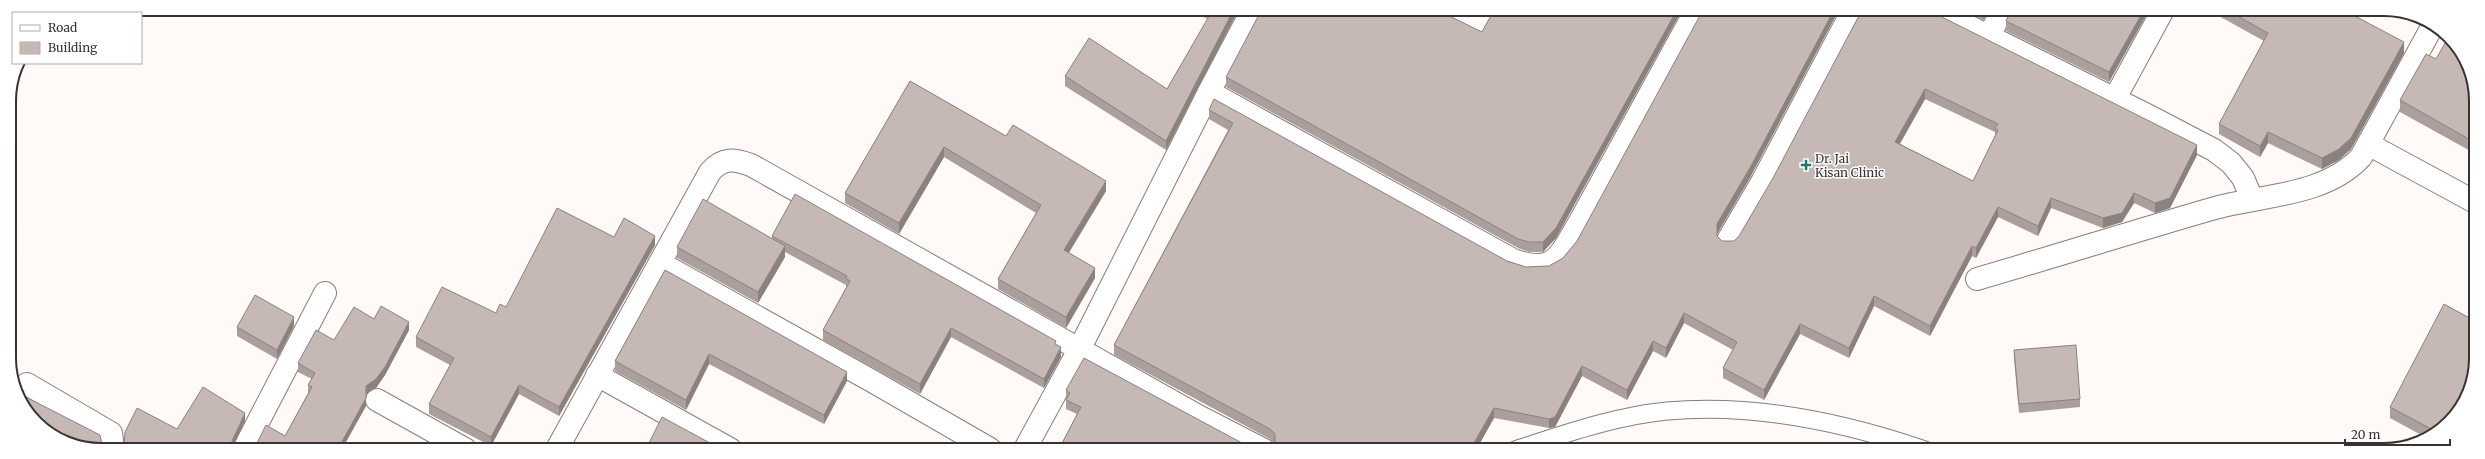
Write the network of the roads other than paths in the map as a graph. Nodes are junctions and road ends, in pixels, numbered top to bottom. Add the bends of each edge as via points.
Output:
1 (1249, 16) edge
2 (1693, 16) edge
3 (1850, 16) edge
4 (1948, 16) edge
5 (2000, 16) edge
6 (2160, 16) edge
7 (2431, 30) edge
8 (1988, 37) junction
9 (1208, 92) junction
10 (2114, 100) junction
11 (2368, 144) junction
12 (2252, 199) junction
13 (2469, 199) edge
14 (1728, 240) edge
15 (660, 263) junction
16 (1977, 279) dead end
17 (325, 293) dead end
18 (1080, 348) junction
19 (597, 375) junction
20 (27, 384) dead end
21 (377, 400) dead end
22 (112, 443) edge
23 (247, 443) edge
24 (454, 443) edge
25 (560, 443) edge
26 (719, 443) edge
27 (980, 443) edge
28 (1028, 443) edge
29 (1250, 443) edge
30 (1536, 443) edge
31 (1902, 443) edge

1 - 9 street
2 - 9 street via 1579,223 1561,252 1550,263 1538,266 1513,260
3 - 14 street via 1762,182
4 - 8 street
5 - 8 street
6 - 10 street
7 - 11 street
8 - 10 street
9 - 18 street
10 - 12 street via 2214,150 2231,163 2243,178
11 - 12 street via 2361,157 2343,173 2289,193
11 - 13 street
12 - 16 street
15 - 18 street via 710,172 723,160 735,159 751,165
15 - 19 street
15 - 27 street
17 - 23 street
18 - 28 street
18 - 29 street
19 - 25 street
19 - 26 street
20 - 22 street via 111,433
21 - 24 street
30 - 31 lane via 1628,418 1666,411 1714,410 1772,414 1836,423

